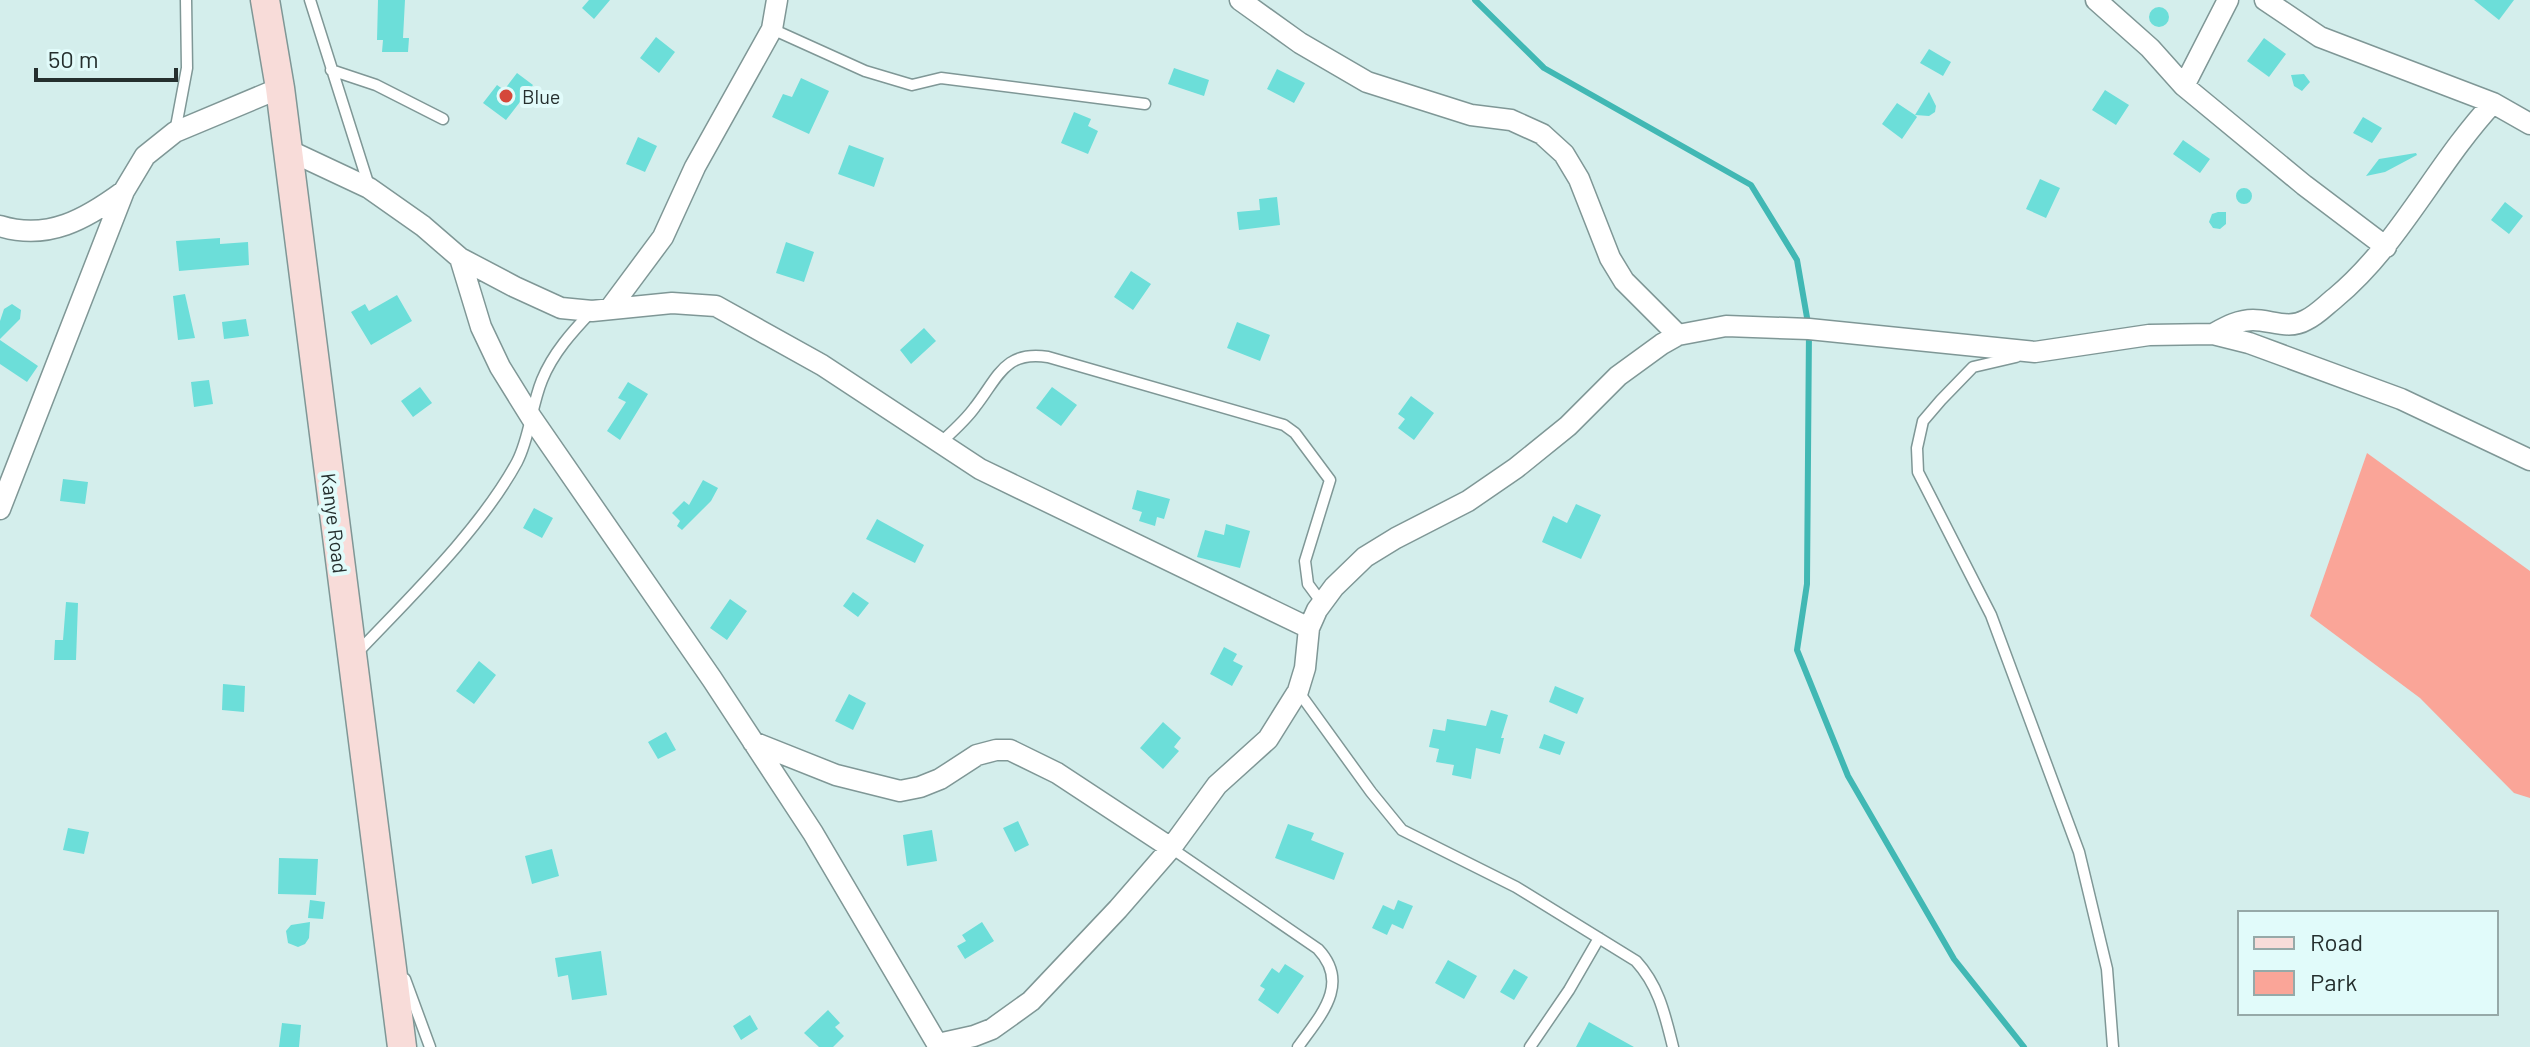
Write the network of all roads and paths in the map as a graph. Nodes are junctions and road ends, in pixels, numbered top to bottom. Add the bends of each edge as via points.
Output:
1 (186, 0) edge
2 (265, 0) edge
3 (310, 0) edge
4 (777, 0) edge
5 (1240, 0) edge
6 (2096, 0) edge
7 (2228, 0) edge
8 (2265, 0) edge
9 (772, 29) junction
10 (331, 70) junction
11 (2184, 86) junction
12 (280, 88) junction
13 (2493, 103) junction
14 (1145, 104) dead end
15 (443, 119) dead end
16 (2530, 124) edge
17 (175, 132) junction
18 (288, 150) junction
19 (369, 188) junction
20 (124, 191) junction
21 (0, 226) edge
22 (2386, 247) junction
23 (460, 258) junction
24 (601, 309) junction
25 (2213, 334) junction
26 (1678, 335) junction
27 (2035, 352) junction
28 (531, 417) junction
29 (939, 444) junction
30 (2530, 460) edge
31 (0, 509) edge
32 (1322, 603) junction
33 (1309, 628) junction
34 (352, 659) junction
35 (1298, 691) junction
36 (752, 742) junction
37 (1171, 848) junction
38 (388, 932) junction
39 (1599, 938) junction
40 (939, 1045) edge
41 (402, 1047) edge
42 (430, 1047) edge
43 (1298, 1047) edge
44 (1530, 1047) edge
45 (1673, 1047) edge
46 (2113, 1047) edge

1 - 17 lane via 187,68
2 - 12 main road, Kanye Road
3 - 10 lane
4 - 9 street
5 - 26 street via 1367,82 1471,115 1511,120 1542,134 1564,154 1579,179 1624,281
6 - 11 street
7 - 11 street
8 - 13 street via 2320,37
9 - 14 lane via 865,71 912,85 941,78
9 - 24 street via 695,167 663,237
10 - 15 lane via 376,85
10 - 19 lane
11 - 22 street
12 - 17 street
12 - 18 main road, Kanye Road
13 - 16 street
13 - 22 street
17 - 20 street via 145,156
18 - 19 street
18 - 34 main road, Kanye Road
19 - 23 street
20 - 21 street via 90,215 54,229 20,232
20 - 31 street
22 - 25 street via 2309,319 2288,325 2251,320
23 - 24 street via 561,308
23 - 28 street via 481,327
24 - 28 lane via 557,351
24 - 29 street via 672,303 716,306 822,365
25 - 27 street via 2149,335
25 - 30 street via 2401,399
26 - 27 street via 1726,326 1809,329
26 - 32 street via 1618,376 1516,468 1468,501 1365,557
27 - 46 lane via 1973,367 1962,378 1923,421 1918,472 1991,615 2079,852 2107,969
28 - 34 lane via 525,444 501,489 432,574
28 - 36 street
29 - 32 lane via 963,422 993,380 1029,354 1284,425 1330,480 1305,561 1308,584
29 - 33 street via 980,469
32 - 33 street
33 - 35 street
34 - 38 main road, Kanye Road
35 - 37 street via 1268,739 1217,785
35 - 39 lane via 1402,830 1516,887
36 - 37 street via 836,775 900,791 940,779 977,755 1010,750 1057,773
36 - 40 street via 813,833
37 - 40 street via 1031,1001 992,1029
37 - 43 lane via 1318,949 1331,966 1332,991
38 - 41 main road, Kanye Road
38 - 42 lane
39 - 44 lane
39 - 45 lane via 1649,975

